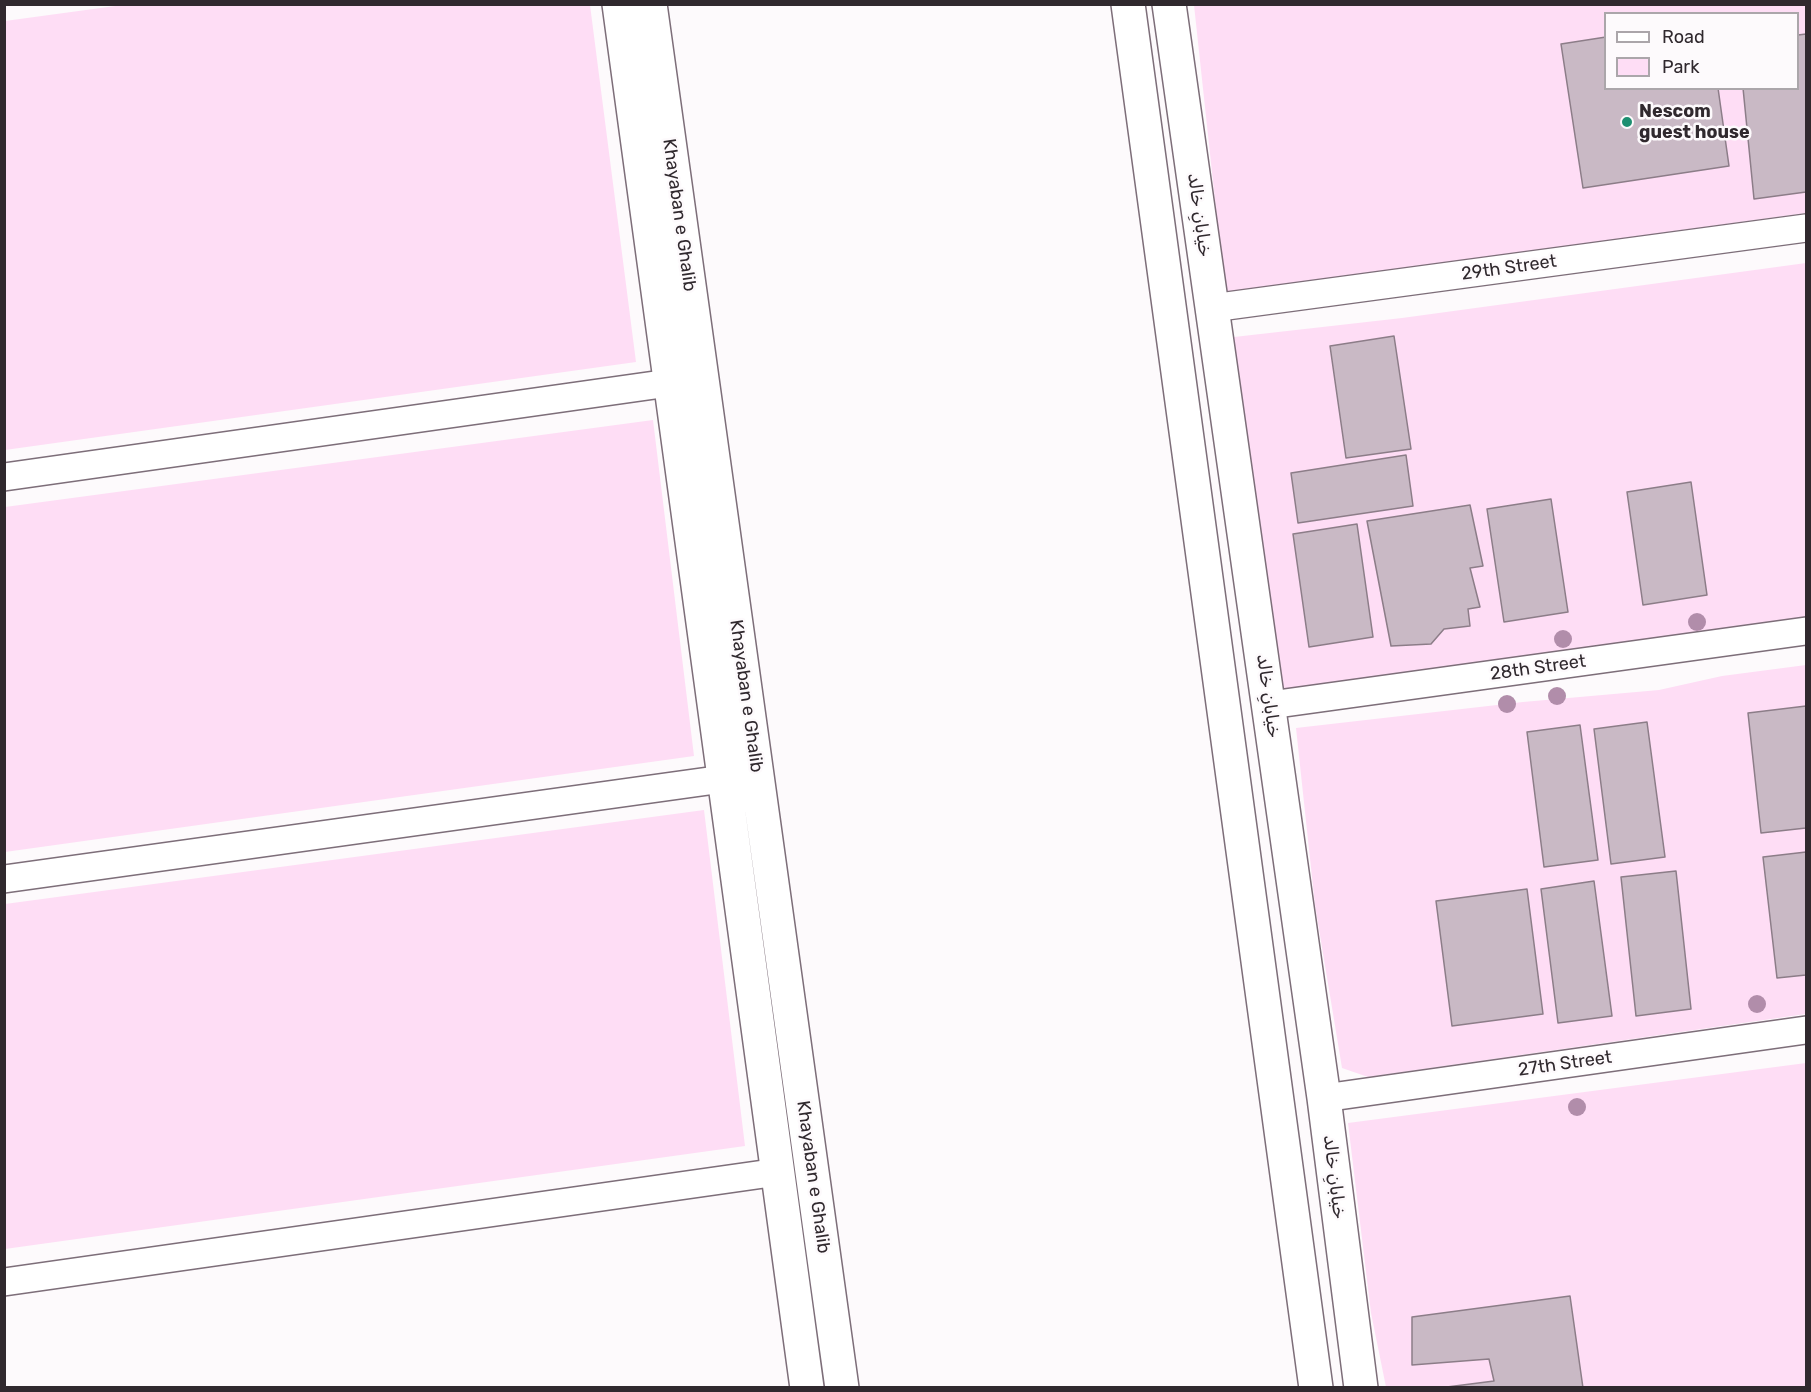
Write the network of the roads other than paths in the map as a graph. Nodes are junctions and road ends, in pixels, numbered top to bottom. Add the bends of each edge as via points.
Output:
1 (619, 4) edge
2 (650, 4) edge
3 (1128, 4) edge
4 (1169, 4) edge
5 (1806, 228) edge
6 (1212, 308) junction
7 (669, 383) junction
8 (4, 477) edge
9 (1806, 631) edge
10 (1270, 705) junction
11 (723, 779) junction
12 (4, 879) edge
13 (1806, 1030) edge
14 (1324, 1098) junction
15 (778, 1172) junction
16 (4, 1282) edge
17 (807, 1388) edge
18 (842, 1388) edge
19 (1316, 1388) edge
20 (1361, 1388) edge

1 - 7 street, Khayaban e Ghalib
2 - 18 street, Khayaban e Ghalib
3 - 19 street
4 - 6 street, خیابانِ خالد
5 - 6 street, 29th Street
6 - 10 street, خیابانِ خالد
7 - 8 street
7 - 11 street, Khayaban e Ghalib
9 - 10 street, 28th Street
10 - 14 street, خیابانِ خالد
11 - 12 street
11 - 15 street, Khayaban e Ghalib
13 - 14 street, 27th Street
14 - 20 street, خیابانِ خالد
15 - 16 street
15 - 17 street, Khayaban e Ghalib

